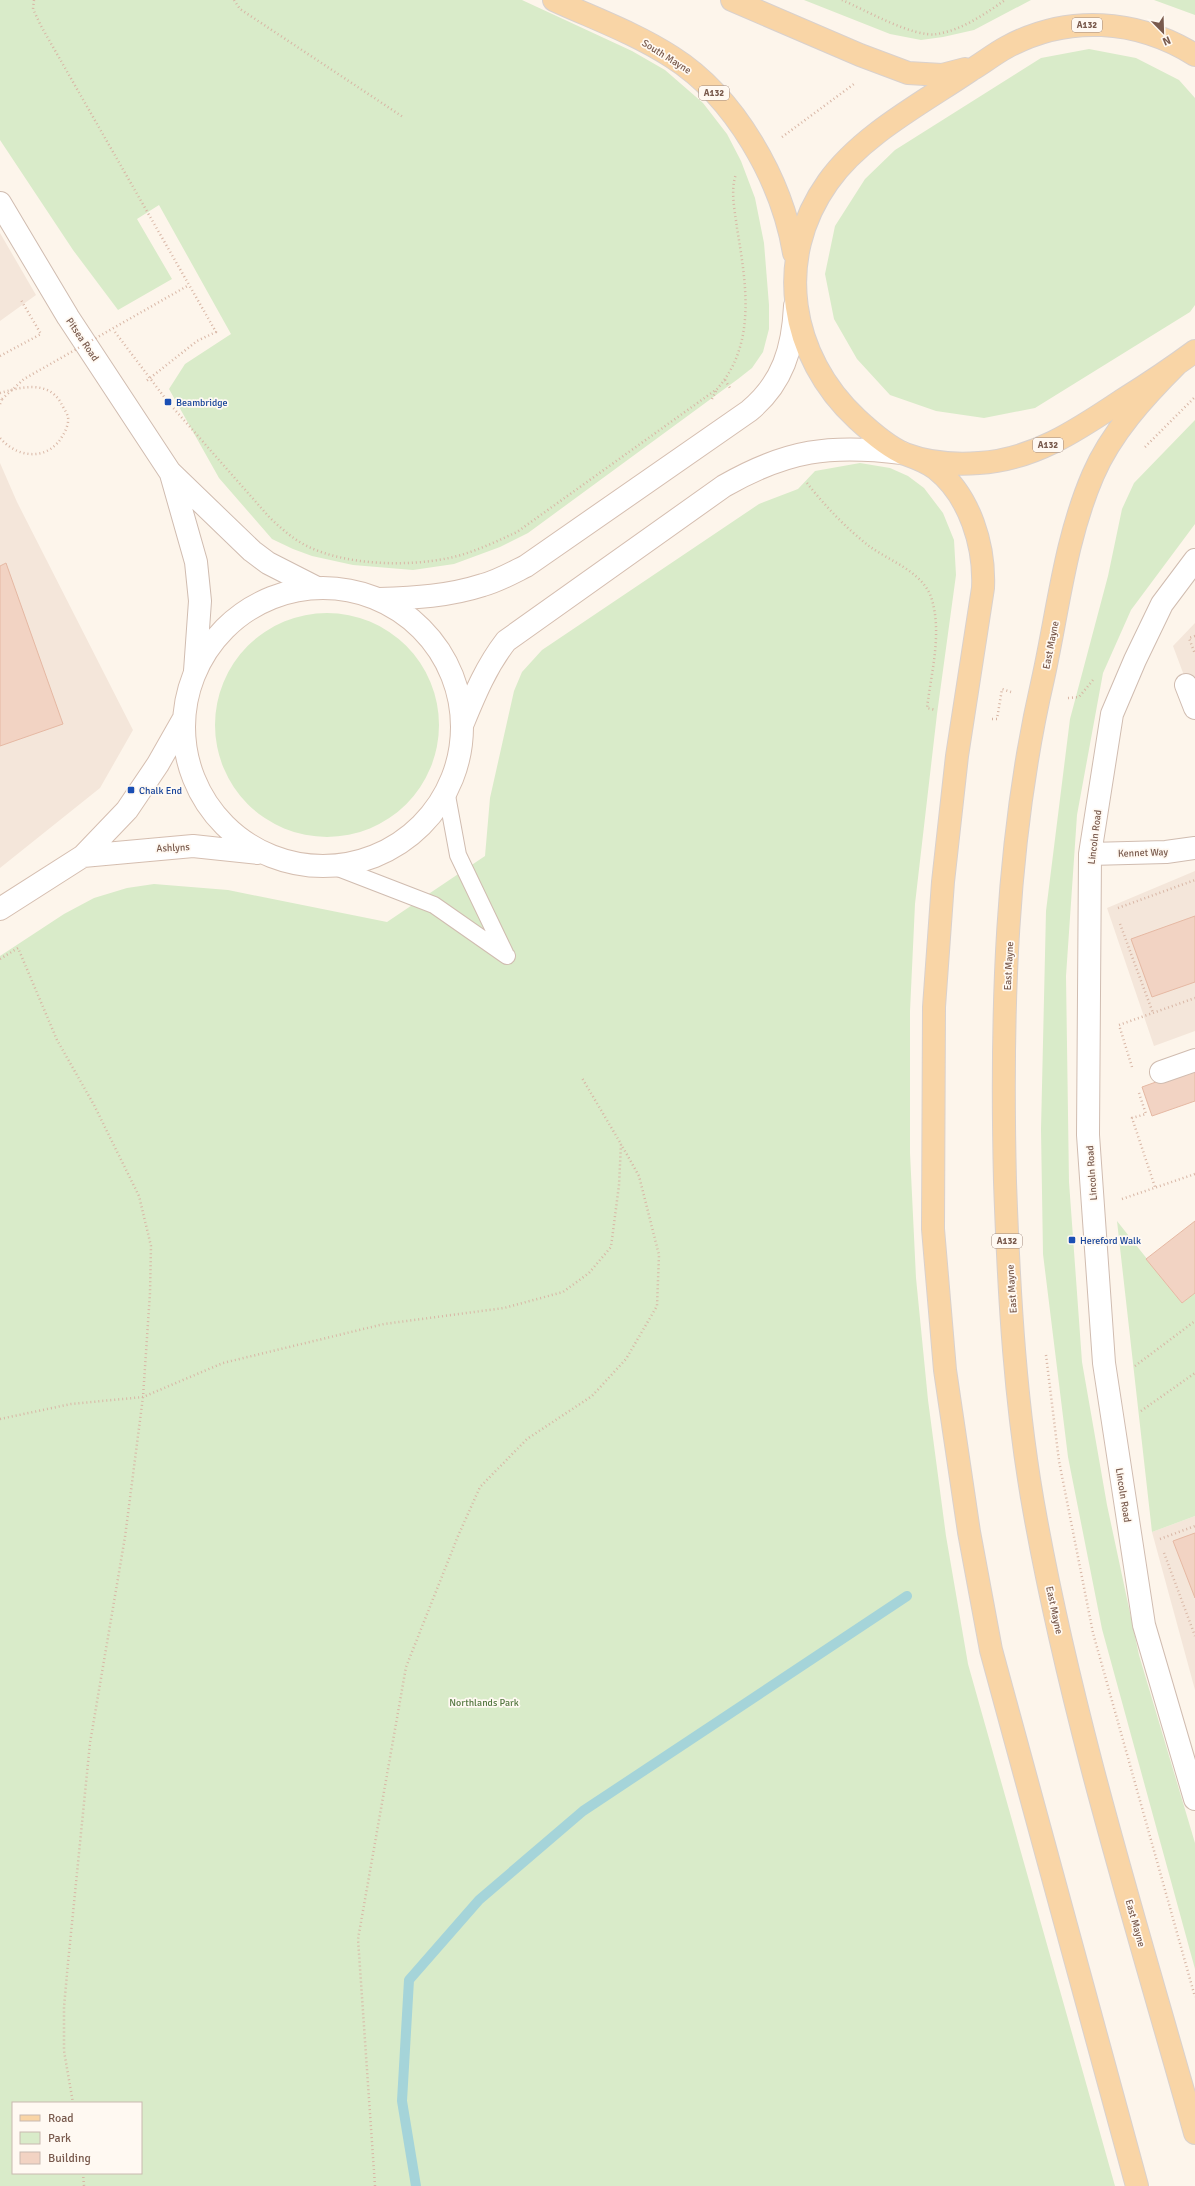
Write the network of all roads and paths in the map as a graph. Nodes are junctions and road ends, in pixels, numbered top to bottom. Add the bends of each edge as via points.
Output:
1 (34, 0) edge
2 (234, 0) edge
3 (554, 0) edge
4 (732, 0) edge
5 (842, 0) edge
6 (1006, 0) edge
7 (1195, 55) edge
8 (982, 63) junction
9 (859, 80) dead end
10 (403, 117) dead end
11 (781, 138) dead end
12 (739, 167) dead end
13 (0, 203) edge
14 (795, 258) junction
15 (189, 285) junction
16 (795, 294) junction
17 (18, 295) dead end
18 (68, 317) junction
19 (112, 328) dead end
20 (41, 334) junction
21 (1195, 351) edge
22 (0, 356) edge
23 (1176, 366) junction
24 (150, 378) junction
25 (725, 380) junction
26 (0, 393) edge
27 (733, 393) dead end
28 (123, 399) junction
29 (0, 404) edge
30 (0, 438) edge
31 (902, 453) junction
32 (170, 472) junction
33 (803, 478) dead end
34 (1195, 560) edge
35 (317, 588) junction
36 (376, 599) junction
37 (1195, 636) edge
38 (1195, 654) edge
39 (195, 671) junction
40 (1186, 685) dead end
41 (1013, 692) dead end
42 (1195, 708) edge
43 (938, 710) dead end
44 (990, 718) dead end
45 (183, 720) junction
46 (462, 726) junction
47 (446, 790) junction
48 (1195, 848) edge
49 (263, 854) junction
50 (1090, 854) junction
51 (83, 856) junction
52 (333, 866) junction
53 (1195, 880) edge
54 (0, 909) edge
55 (1114, 909) dead end
56 (1117, 916) dead end
57 (0, 959) edge
58 (1195, 998) edge
59 (1153, 1013) junction
60 (1195, 1060) edge
61 (1132, 1070) dead end
62 (1161, 1072) dead end
63 (582, 1078) dead end
64 (1139, 1092) dead end
65 (621, 1144) junction
66 (1195, 1174) edge
67 (1155, 1187) junction
68 (1118, 1200) dead end
69 (1195, 1321) edge
70 (1107, 1388) junction
71 (143, 1397) junction
72 (0, 1419) edge
73 (1195, 1526) edge
74 (1195, 1636) edge
75 (1193, 1787) edge
76 (73, 2102) edge
77 (1195, 2133) edge
78 (83, 2174) edge
79 (84, 2186) edge
80 (375, 2186) edge
81 (1137, 2186) edge

1 - 15 path via 33,9 41,26
2 - 10 path via 240,9
3 - 14 main road, South Mayne / A132 via 646,42 672,57 691,70 720,99 772,179 790,229
4 - 8 main road, A132 via 908,73 942,75
5 - 6 path via 917,33 936,35 974,20
7 - 8 main road, A132 via 1148,32 1094,24 1064,27 1036,35 1008,47
8 - 14 main road, A132 via 907,113 850,158 829,180 814,203
9 - 11 path
12 - 25 path via 733,200 742,258 746,320 742,341
13 - 18 street, Pitsea Road
14 - 16 main road, A132
15 - 24 path via 216,332 197,341
15 - 29 path, bridge via 24,379 2,399
16 - 31 main road, A132 via 807,346 828,386 844,407
16 - 36 street via 794,324 785,364 770,390 749,411 526,566 485,585 461,592 422,598
17 - 20 path
18 - 20 path
18 - 28 street, Pitsea Road
19 - 24 path
20 - 22 path
21 - 23 main road, A132
23 - 31 main road, A132 via 1086,425 1037,450 1007,459 953,464 930,462
23 - 77 main road, East Mayne / A132 via 1132,412 1094,471 1078,518 1062,580 1033,725 1015,849 1003,1093 1007,1233 1017,1396 1036,1518 1072,1693
24 - 25 path via 270,518 288,534 309,547 344,558 378,563 449,558 481,549 517,532 717,389
24 - 28 path
25 - 27 path
26 - 30 path, bridge via 22,387 37,387 51,391 68,417 66,430 59,443 47,452 32,456 17,452
28 - 32 street, Pitsea Road
31 - 46 street via 870,449 804,453 768,463 724,486 506,641 477,687
31 - 81 main road, A132 via 936,469 954,487 974,526 984,568 982,595 962,714 943,882 934,1007 933,1229 946,1370 969,1532 991,1650
32 - 35 street, Pitsea Road via 252,551 268,563
32 - 39 street, Pitsea Road via 196,562 200,601
33 - 43 path via 821,502 852,531 925,584 932,599 936,632 927,708
34 - 50 street, Lincoln Road via 1162,604 1112,714
35 - 36 street via 364,594
35 - 39 street via 290,592 268,599 246,611 230,623 212,643
36 - 46 street via 404,613 426,633 445,659 460,700
37 - 38 path via 1189,638
39 - 45 street via 186,698
40 - 42 street
41 - 44 path via 1002,689 997,719
45 - 49 street via 190,773 202,798 231,832
45 - 51 street, Ashlyns via 158,764 127,810
46 - 47 street via 456,770
47 - 52 street via 438,806 417,830 390,849 365,860
47 - 52 lane via 458,855 507,956 434,904
48 - 50 street, Kennet Way via 1166,852
49 - 51 street, Ashlyns via 193,846
49 - 52 street via 302,865
50 - 70 street, Lincoln Road via 1088,1135
51 - 54 street, Ashlyns
53 - 55 path
56 - 59 path
57 - 71 path via 18,948 57,1040 94,1104 139,1196 151,1246
58 - 59 path
59 - 61 path via 1119,1025
60 - 62 street
63 - 65 path
64 - 67 path via 1146,1114 1132,1118
65 - 71 path via 611,1247 590,1273 563,1292 504,1308 384,1324 223,1363
65 - 80 path via 639,1176 659,1255 657,1306 626,1359 592,1396 527,1439 480,1487 406,1667 358,1939
66 - 67 path
67 - 68 path
69 - 70 path
70 - 75 street, Lincoln Road via 1144,1625
71 - 72 path via 71,1404
71 - 76 path via 125,1537 90,1743 71,1932 64,2007 64,2051
73 - 74 path via 1159,1540
78 - 79 path

